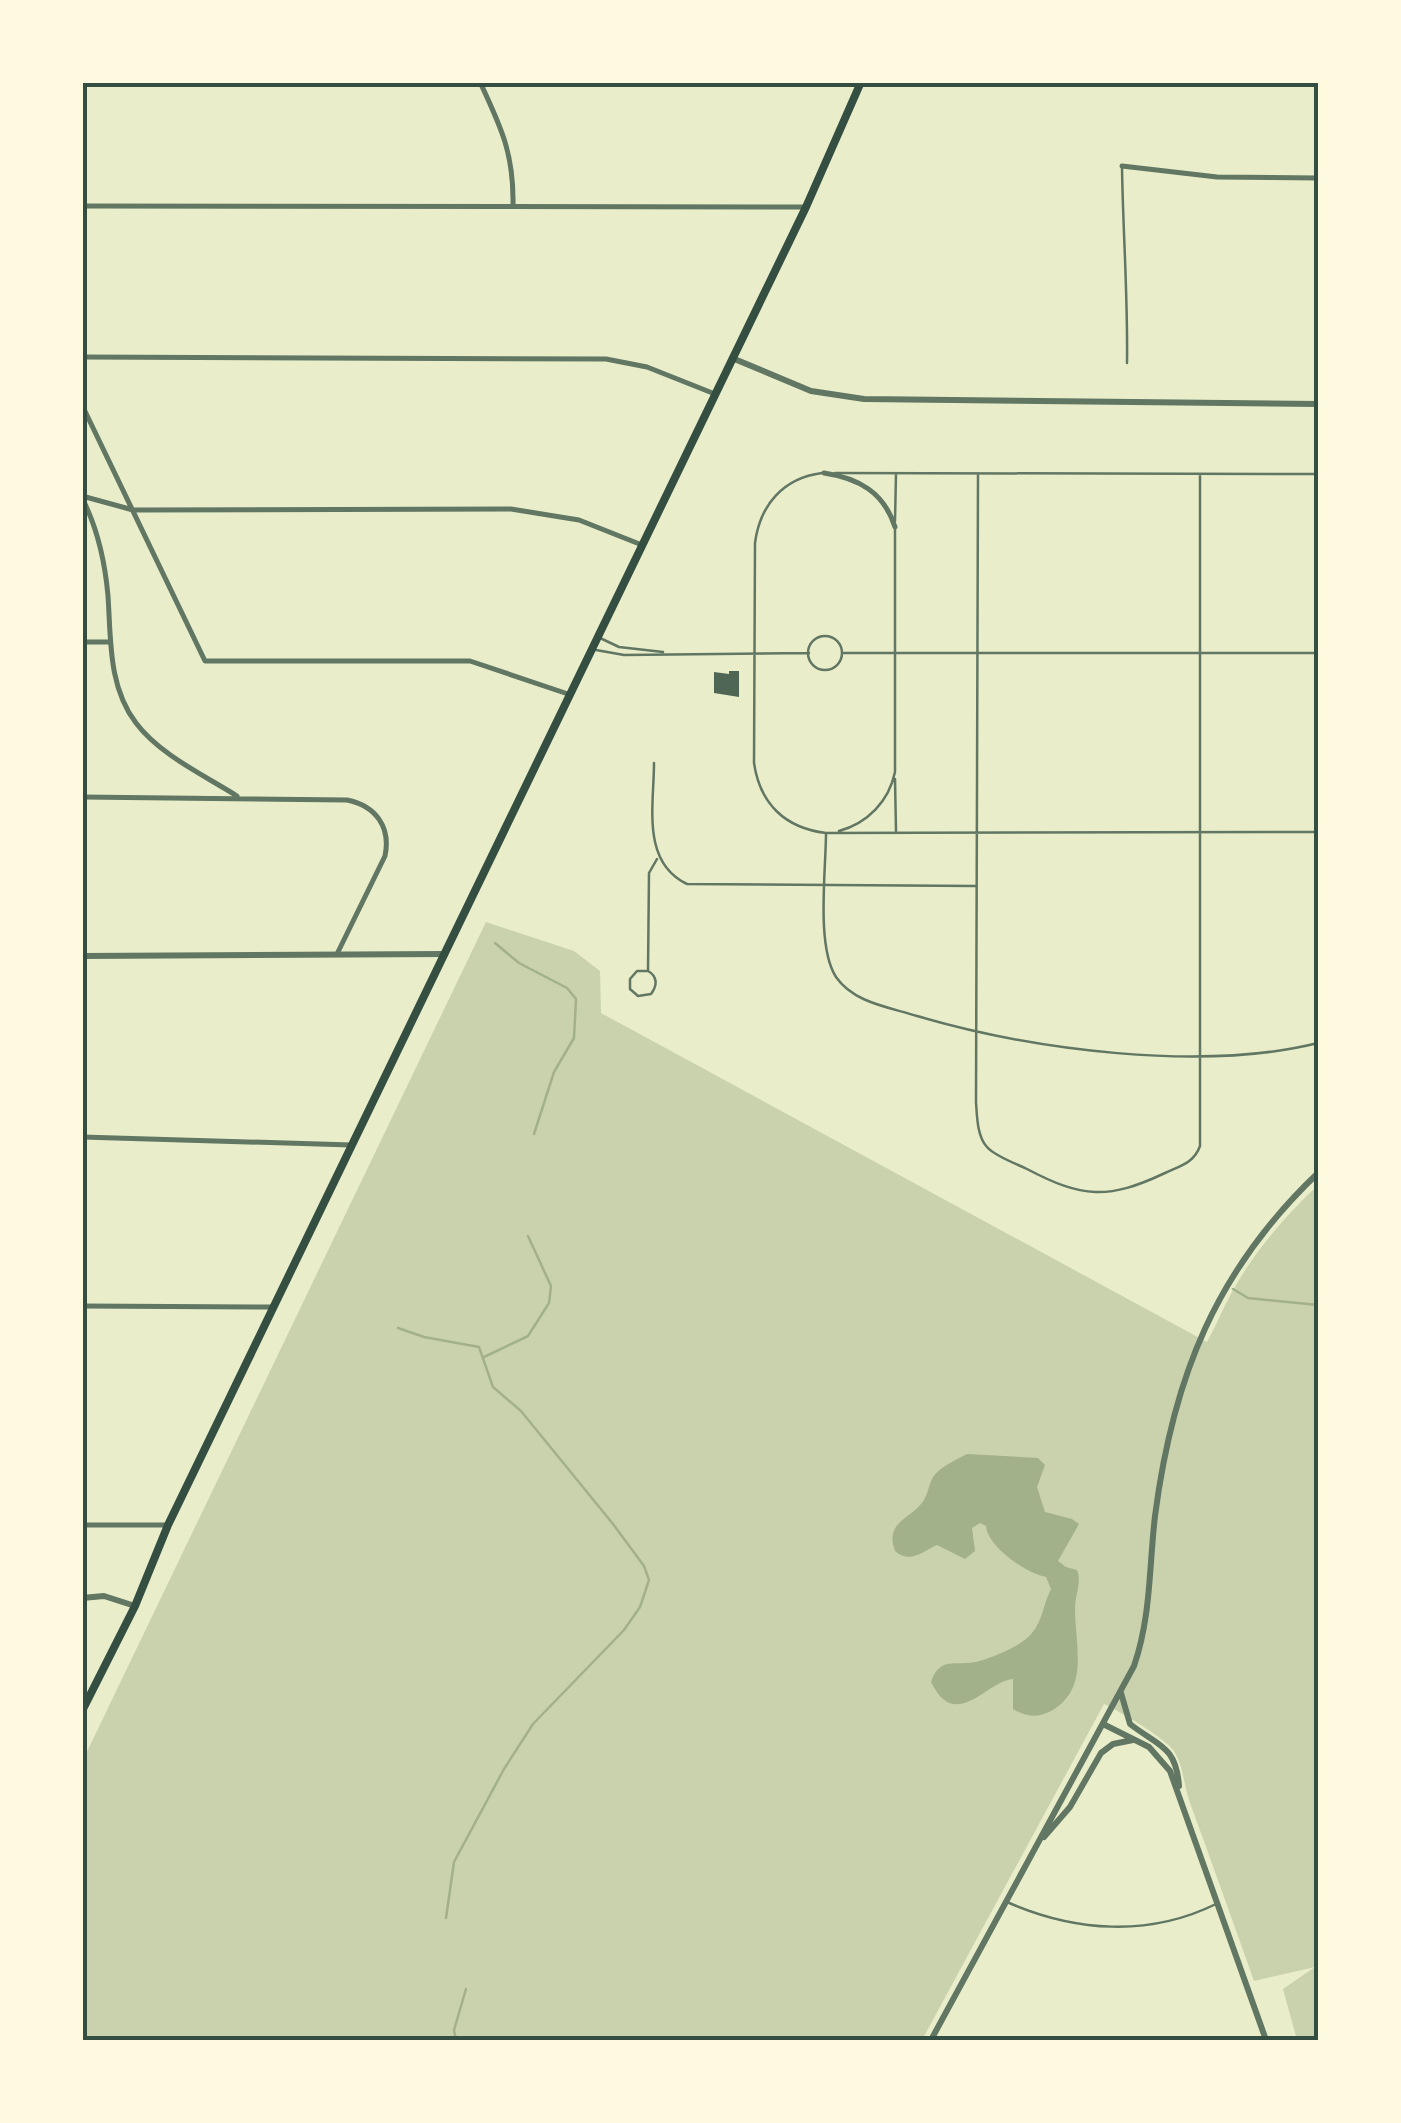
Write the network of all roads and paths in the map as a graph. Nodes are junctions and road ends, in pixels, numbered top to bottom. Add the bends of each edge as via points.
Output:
1 (480, 82) edge
2 (860, 82) edge
3 (1122, 166) joint
4 (1318, 178) edge
5 (513, 205) junction
6 (82, 206) edge
7 (806, 207) junction
8 (82, 357) edge
9 (732, 358) junction
10 (1127, 363) dead end
11 (715, 394) junction
12 (1318, 404) edge
13 (82, 406) edge
14 (824, 473) junction
15 (896, 473) junction
16 (978, 474) junction
17 (1200, 474) junction
18 (1318, 474) edge
19 (82, 497) edge
20 (133, 510) junction
21 (896, 526) junction
22 (642, 545) junction
23 (598, 637) junction
24 (82, 642) edge
25 (109, 642) junction
26 (592, 648) junction
27 (978, 652) junction
28 (669, 653) junction
29 (754, 653) junction
30 (808, 653) junction
31 (842, 653) junction
32 (896, 653) junction
33 (1318, 653) edge
34 (1200, 654) junction
35 (569, 694) junction
36 (654, 763) dead end
37 (896, 772) junction
38 (82, 798) edge
39 (240, 798) junction
40 (896, 832) junction
41 (978, 832) junction
42 (1201, 832) junction
43 (1318, 832) edge
44 (826, 833) junction
45 (658, 858) junction
46 (826, 885) junction
47 (978, 886) junction
48 (444, 954) junction
49 (82, 956) edge
50 (335, 957) junction
51 (648, 971) junction
52 (978, 1032) junction
53 (1318, 1043) edge
54 (1201, 1054) junction
55 (82, 1137) edge
56 (351, 1145) junction
57 (1318, 1173) edge
58 (82, 1306) edge
59 (273, 1306) junction
60 (82, 1525) edge
61 (168, 1525) junction
62 (82, 1598) edge
63 (135, 1606) junction
64 (1121, 1692) junction
65 (82, 1710) edge
66 (1103, 1724) junction
67 (1135, 1740) junction
68 (1179, 1791) junction
69 (1036, 1845) junction
70 (1006, 1901) junction
71 (1218, 1904) junction
72 (931, 2040) edge
73 (1266, 2040) edge

1 - 5 street via 509,148
2 - 7 main road
3 - 4 street via 1217,178
3 - 10 lane
5 - 6 street
5 - 7 street
7 - 9 main road
8 - 11 street via 606,359 647,366
9 - 11 main road
9 - 12 street via 811,392 864,399
11 - 22 main road
13 - 20 street
14 - 15 lane
14 - 21 street via 868,488
14 - 29 lane via 789,484 763,512 755,544
15 - 16 lane
15 - 21 lane
16 - 17 lane
16 - 27 lane
17 - 18 lane
17 - 34 lane
19 - 20 street
19 - 25 street via 102,553
20 - 22 street via 511,509 579,520
20 - 35 street via 205,660 470,661
21 - 32 lane
22 - 23 main road
23 - 26 main road
23 - 28 lane via 619,647
24 - 25 street
25 - 39 street via 119,691 136,722
26 - 28 lane via 606,654
26 - 35 main road
27 - 32 lane
27 - 34 lane
27 - 41 lane
28 - 29 lane
29 - 30 lane
29 - 44 lane via 759,786 789,822
30 - 31 lane via 826,636
30 - 31 lane via 825,670
31 - 32 lane
32 - 37 lane
33 - 34 lane
34 - 42 lane
35 - 48 main road
36 - 45 lane
37 - 40 lane
37 - 44 lane via 872,813
38 - 39 street
39 - 50 street via 352,800 378,816 386,832 385,856
40 - 41 lane
40 - 44 lane
41 - 42 lane
41 - 47 lane
42 - 43 lane
42 - 54 lane
44 - 46 lane
45 - 46 lane via 672,876 693,885
45 - 51 lane via 650,868
46 - 47 lane
46 - 52 lane via 827,953 844,986 868,1001
47 - 52 lane
48 - 50 street
48 - 56 main road
49 - 50 street
51 - 51 lane via 655,988 648,996 635,995 630,978
52 - 54 lane via 1086,1049
52 - 54 lane via 976,1102 984,1142 1058,1185 1088,1193 1130,1189 1195,1157 1201,1141
53 - 54 lane
55 - 56 street
56 - 59 main road
57 - 64 street via 1240,1262 1195,1346 1158,1499 1143,1638
58 - 59 street
59 - 61 main road
60 - 61 street
61 - 63 main road
62 - 63 street
63 - 65 main road
64 - 66 street
64 - 68 street via 1130,1724 1174,1758
66 - 67 street
66 - 69 street
67 - 68 street via 1160,1756
67 - 69 street via 1102,1753 1070,1807
68 - 71 street
69 - 70 street
70 - 71 lane via 1102,1928 1156,1924
70 - 72 street
71 - 73 street

